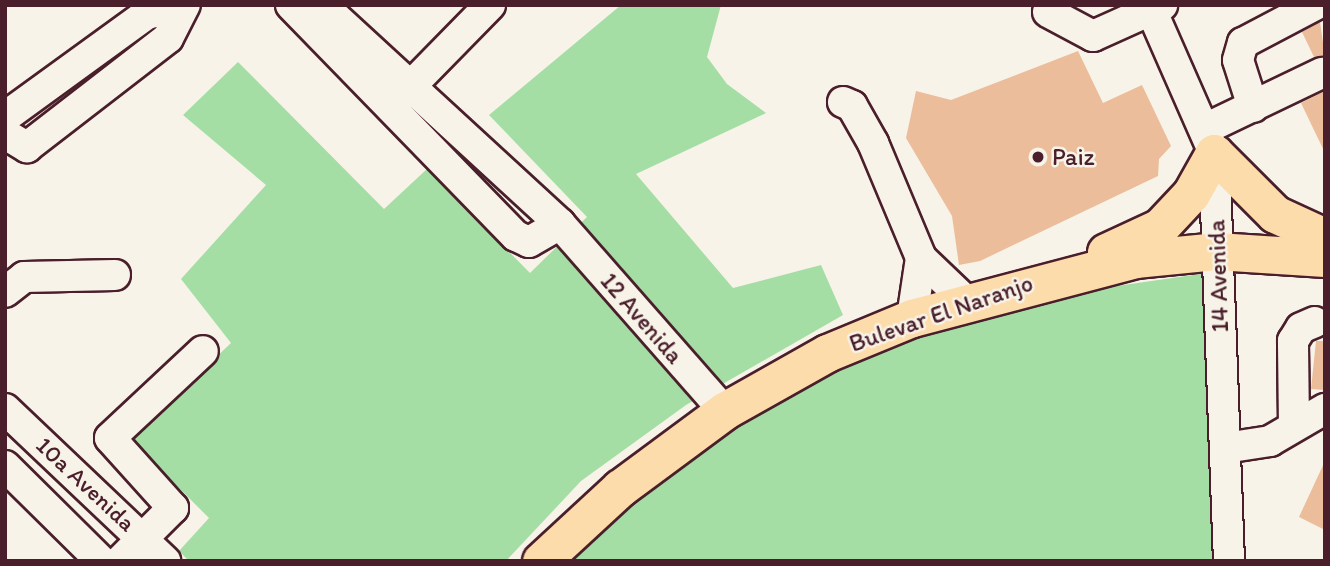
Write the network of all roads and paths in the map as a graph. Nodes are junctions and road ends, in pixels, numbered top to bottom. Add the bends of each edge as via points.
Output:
1 (184, 5) edge
2 (291, 5) edge
3 (322, 5) edge
4 (490, 5) edge
5 (1315, 5) edge
6 (1154, 7) edge
7 (1048, 12) dead end
8 (1322, 73) dead end
9 (411, 85) junction
10 (843, 102) dead end
11 (1253, 107) junction
12 (438, 108) junction
13 (388, 110) junction
14 (5, 117) edge
15 (5, 134) edge
16 (412, 136) junction
17 (1210, 141) junction
18 (560, 224) junction
19 (1325, 237) edge
20 (1216, 251) junction
21 (921, 258) junction
22 (1325, 258) edge
23 (115, 275) dead end
24 (1044, 278) junction
25 (7, 286) edge
26 (966, 301) junction
27 (912, 318) junction
28 (1315, 322) dead end
29 (203, 351) dead end
30 (5, 409) edge
31 (1325, 409) edge
32 (724, 411) junction
33 (1294, 426) junction
34 (1224, 448) junction
35 (5, 466) edge
36 (143, 538) junction
37 (101, 561) edge
38 (120, 561) edge
39 (165, 561) edge
40 (541, 561) edge
41 (1230, 561) edge

1 - 14 street via 147,14
1 - 15 street via 168,38 27,147
2 - 13 street
3 - 9 street, 12 Avenida
4 - 9 street
5 - 11 street via 1243,43 1238,60
6 - 7 street via 1093,36
6 - 17 street, 14 Avenida
8 - 11 street
9 - 12 street, 12 Avenida
9 - 13 street
10 - 21 street via 852,106 873,144
11 - 17 street
12 - 16 street
12 - 18 street, 12 Avenida
13 - 16 street
16 - 18 street via 529,242
17 - 19 main road via 1275,214
17 - 20 street, 14 Avenida
17 - 24 main road via 1191,194 1160,227
18 - 32 street, 12 Avenida
20 - 22 main road, Bulevar El Naranjo
20 - 24 main road, Bulevar El Naranjo
20 - 34 street, 14 Avenida
21 - 26 street
21 - 27 street
23 - 25 street via 36,275
24 - 26 main road, Bulevar El Naranjo
26 - 27 main road, Bulevar El Naranjo
27 - 32 main road, Bulevar El Naranjo via 827,354
28 - 33 street via 1301,328 1293,341
29 - 36 street via 110,438 172,503
30 - 36 street, 10a Avenida
31 - 33 street
32 - 40 main road, Bulevar El Naranjo via 620,488
33 - 34 street via 1270,441
34 - 41 street, 14 Avenida
35 - 37 street, 10a Avenida
36 - 38 street
36 - 39 street, 10a Avenida

